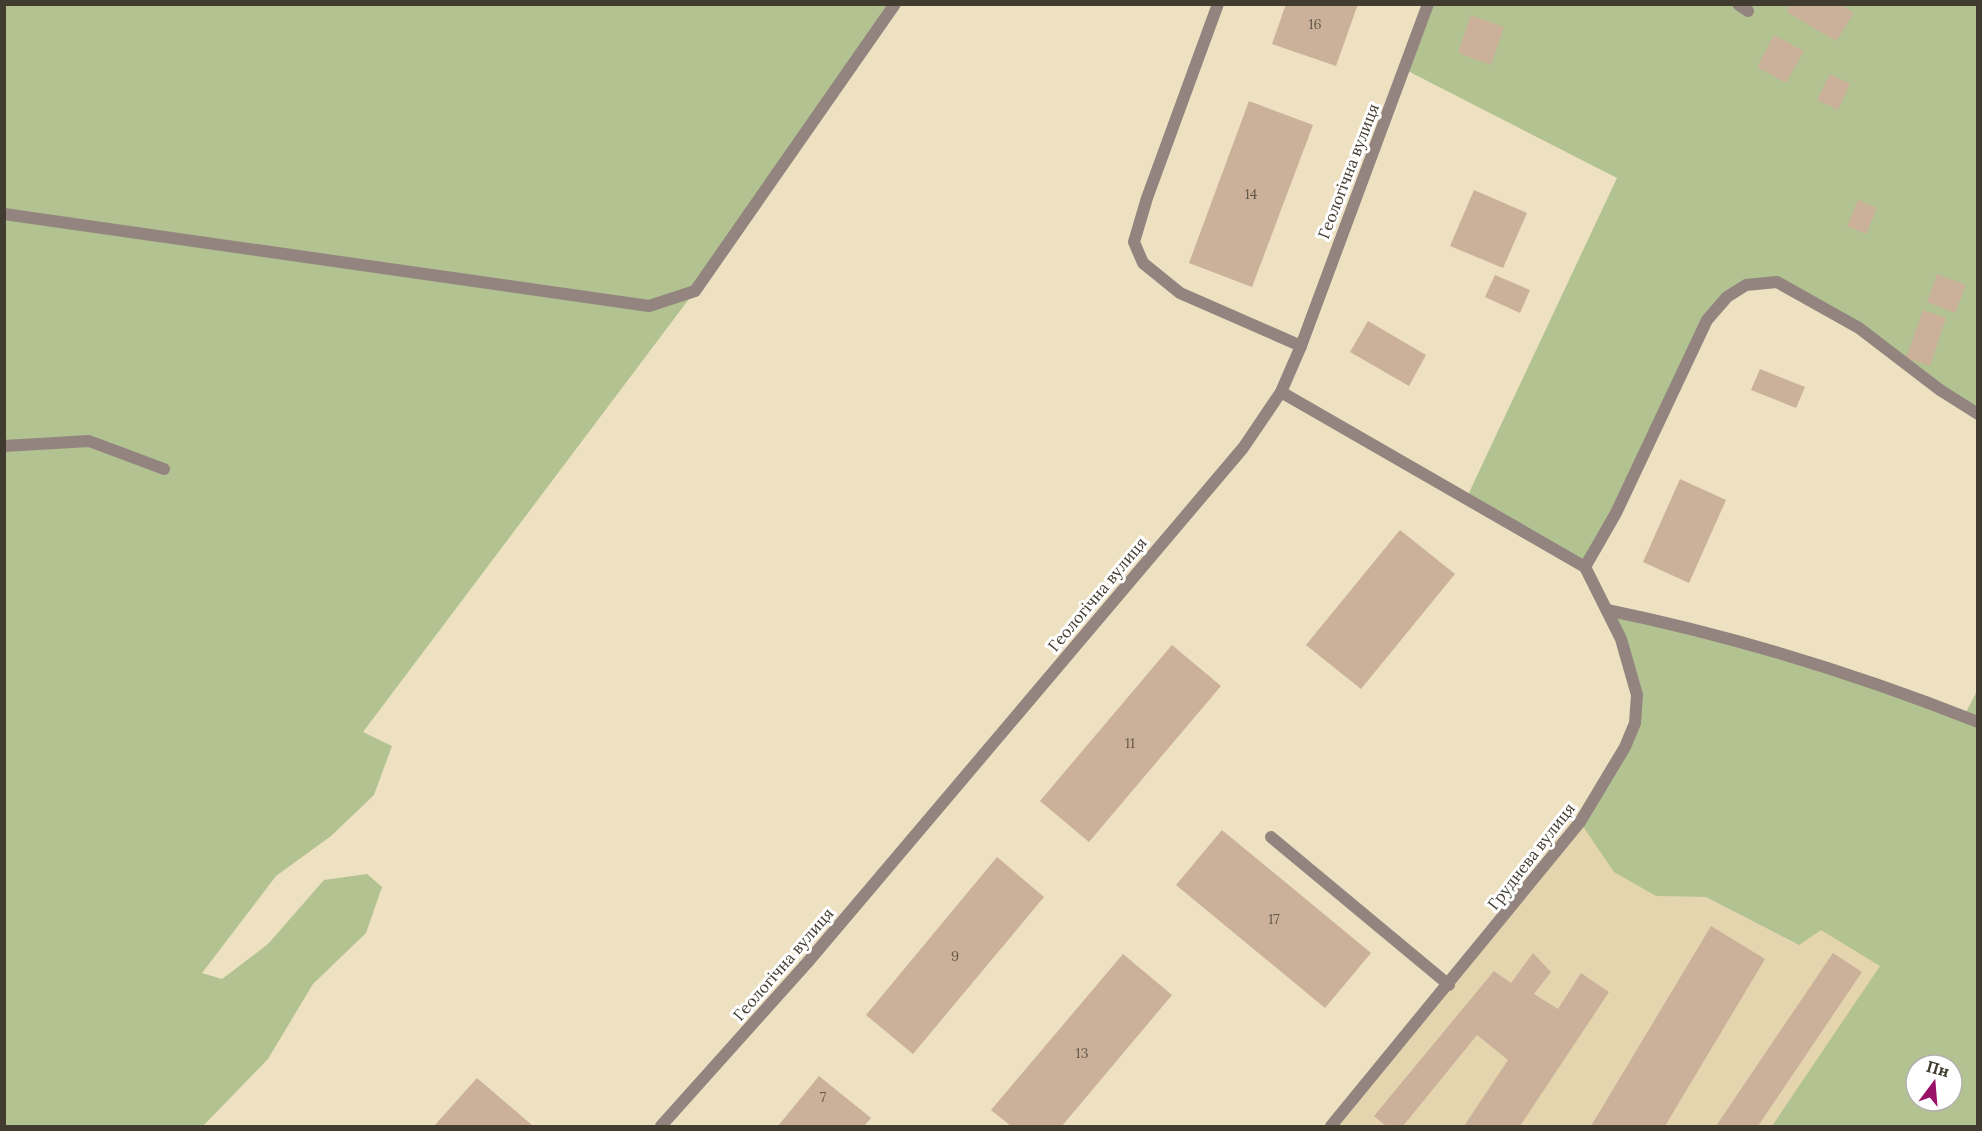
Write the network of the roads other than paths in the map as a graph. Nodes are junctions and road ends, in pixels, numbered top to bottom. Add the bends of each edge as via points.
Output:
1 (895, 4) edge
2 (1218, 4) edge
3 (1428, 4) edge
4 (4, 214) edge
5 (1300, 346) junction
6 (1281, 392) junction
7 (1977, 414) edge
8 (4, 446) edge
9 (164, 470) dead end
10 (1585, 567) junction
11 (1607, 610) junction
12 (1977, 722) edge
13 (1271, 837) dead end
14 (1449, 985) junction
15 (661, 1126) edge
16 (1331, 1126) edge

1 - 4 street via 695,291 649,306
2 - 5 street via 1134,242 1143,263 1180,293
3 - 5 street, Геологічна вулиця
5 - 6 street, Геологічна вулиця
6 - 10 street
6 - 15 street, Геологічна вулиця via 1228,466 807,963
7 - 10 street via 1859,328 1777,282 1746,285 1727,297 1707,320 1616,513
8 - 9 street via 89,441
10 - 11 street, Груднева вулиця
11 - 12 street via 1691,627 1809,661
11 - 14 street, Груднева вулиця via 1621,639 1637,695 1635,723 1625,747 1580,822
13 - 14 street
14 - 16 street, Груднева вулиця

